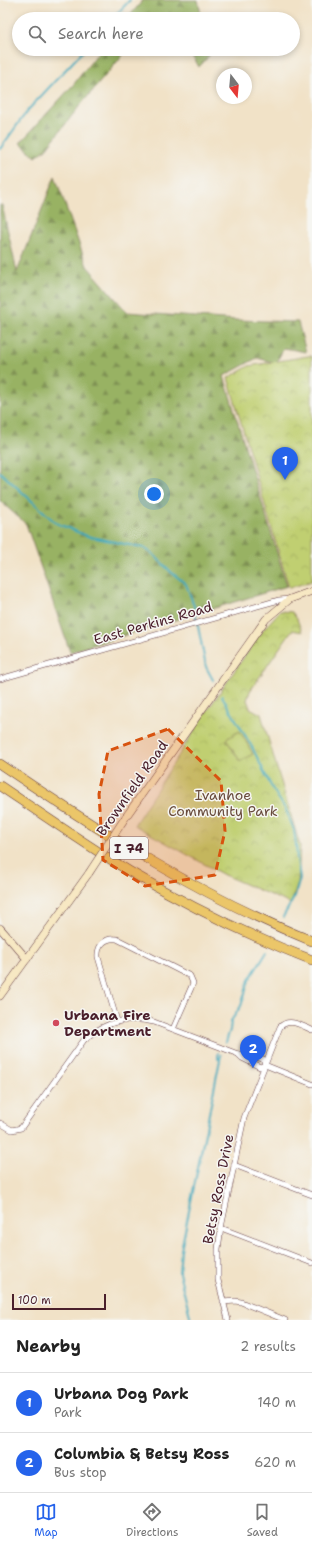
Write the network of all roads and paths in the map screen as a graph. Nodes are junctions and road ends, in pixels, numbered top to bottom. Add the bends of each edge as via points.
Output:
1 (312, 590) edge
2 (290, 599) junction
3 (0, 680) edge
4 (0, 764) edge
5 (0, 786) edge
6 (0, 928) edge
7 (312, 941) edge
8 (27, 959) junction
9 (312, 960) edge
10 (0, 996) edge
11 (117, 1021) junction
12 (174, 1029) junction
13 (312, 1030) edge
14 (265, 1065) junction
15 (312, 1084) edge
16 (0, 1123) edge
17 (234, 1165) junction
18 (312, 1195) edge
19 (221, 1228) junction
20 (312, 1263) edge
21 (223, 1302) junction
22 (228, 1320) edge
23 (285, 1320) edge

1 - 2 street, East Perkins Road
2 - 3 street, East Perkins Road
2 - 8 street, Brownfield Road, bridge via 266,619
4 - 7 highway, I 74 via 157,866 238,908
5 - 9 highway, I 74 via 175,897 224,922
6 - 8 street
8 - 10 street, Brownfield Road
11 - 12 street via 141,1019
11 - 12 street via 98,957 101,945 112,938 190,976 192,988
11 - 16 street via 96,1030 84,1040 21,1128 12,1130
12 - 14 street via 238,1054 260,1067
13 - 14 street, Betsy Ross Drive via 291,1022 283,1024
14 - 15 street
14 - 17 street, Betsy Ross Drive via 244,1118
17 - 18 street
17 - 19 street, Betsy Ross Drive
19 - 20 street
19 - 21 street, Betsy Ross Drive via 217,1266
21 - 22 street, Betsy Ross Drive
21 - 23 street via 241,1302

